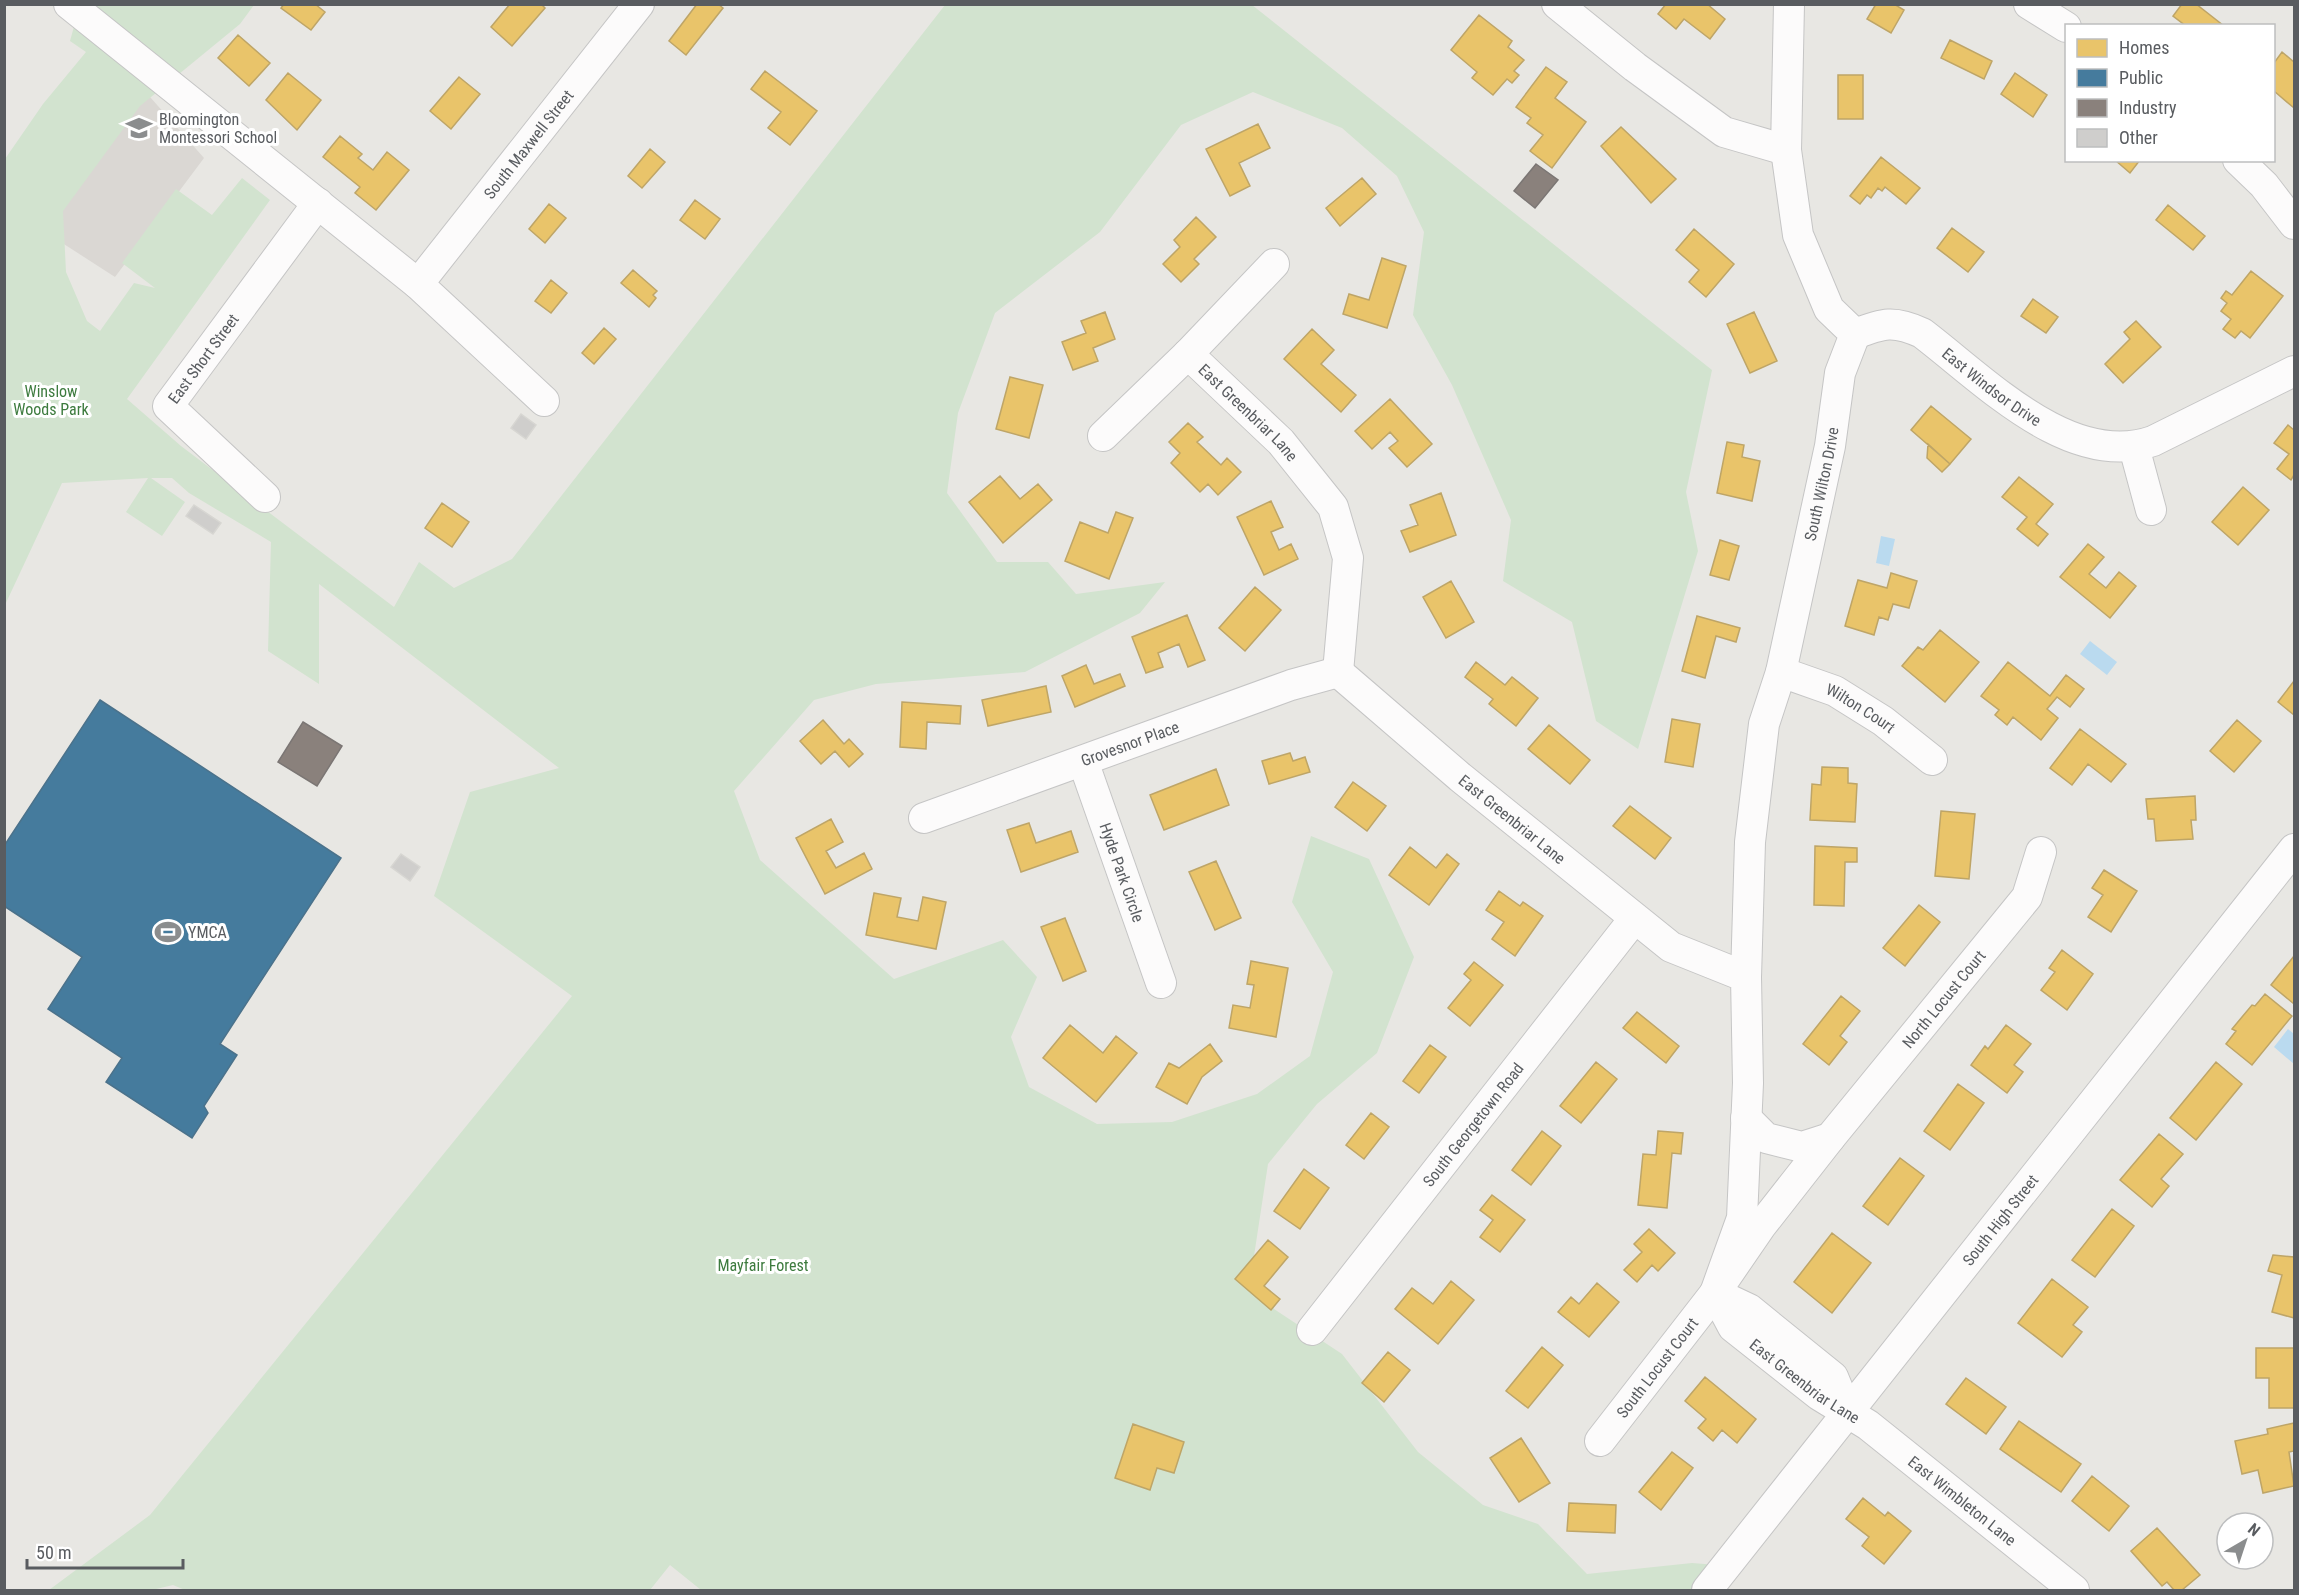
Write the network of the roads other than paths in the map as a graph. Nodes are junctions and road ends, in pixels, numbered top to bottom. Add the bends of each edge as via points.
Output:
1 (69, 4) edge
2 (639, 4) edge
3 (1557, 4) edge
4 (1789, 4) edge
5 (2029, 4) edge
6 (2065, 26) edge
7 (1786, 150) junction
8 (2240, 162) edge
9 (318, 203) junction
10 (2295, 224) edge
11 (1274, 264) dead end
12 (418, 284) junction
13 (1855, 334) junction
14 (1188, 354) junction
15 (2295, 371) edge
16 (544, 401) dead end
17 (1103, 436) dead end
18 (2134, 447) junction
19 (265, 497) dead end
20 (2151, 510) dead end
21 (1338, 672) junction
22 (1781, 672) junction
23 (1932, 760) dead end
24 (1083, 762) junction
25 (924, 818) dead end
26 (2295, 849) edge
27 (2041, 852) dead end
28 (1634, 919) junction
29 (1746, 976) junction
30 (1161, 983) dead end
31 (1746, 1118) junction
32 (1830, 1138) junction
33 (1715, 1293) junction
34 (1312, 1330) dead end
35 (1847, 1411) junction
36 (1600, 1441) dead end
37 (1707, 1590) edge
38 (2074, 1590) edge

1 - 9 street
2 - 12 street, South Maxwell Street
3 - 7 street via 1724,132
4 - 7 street
5 - 6 street
7 - 13 street via 1798,235 1828,309
8 - 10 street
9 - 12 street
9 - 19 street, East Short Street via 168,406
11 - 14 street
12 - 16 street
13 - 18 street, East Windsor Drive via 1882,324 1904,325 1922,333 2045,425 2089,444
13 - 22 street, South Wilton Drive via 1840,373 1830,446
14 - 17 street
14 - 21 street, East Greenbriar Lane via 1281,442 1333,507 1348,558
15 - 18 street, East Windsor Drive
18 - 20 street
21 - 24 street, Grovesnor Place via 1291,685
21 - 28 street, East Greenbriar Lane
22 - 23 street, Wilton Court via 1835,691 1883,721
22 - 29 street, South Wilton Drive via 1764,724 1750,842
24 - 25 street, Grovesnor Place
24 - 30 street, Hyde Park Circle
26 - 35 street, South High Street
27 - 32 street, North Locust Court via 2027,897
28 - 29 street, East Greenbriar Lane via 1671,947
28 - 34 street, South Georgetown Road
29 - 31 street
31 - 32 street via 1766,1138 1802,1147
31 - 33 street via 1742,1218
32 - 33 street, North Locust Court
33 - 35 street, East Greenbriar Lane via 1733,1326 1820,1395
33 - 36 street, South Locust Court
35 - 37 street, South High Street
35 - 38 street, East Wimbleton Lane

